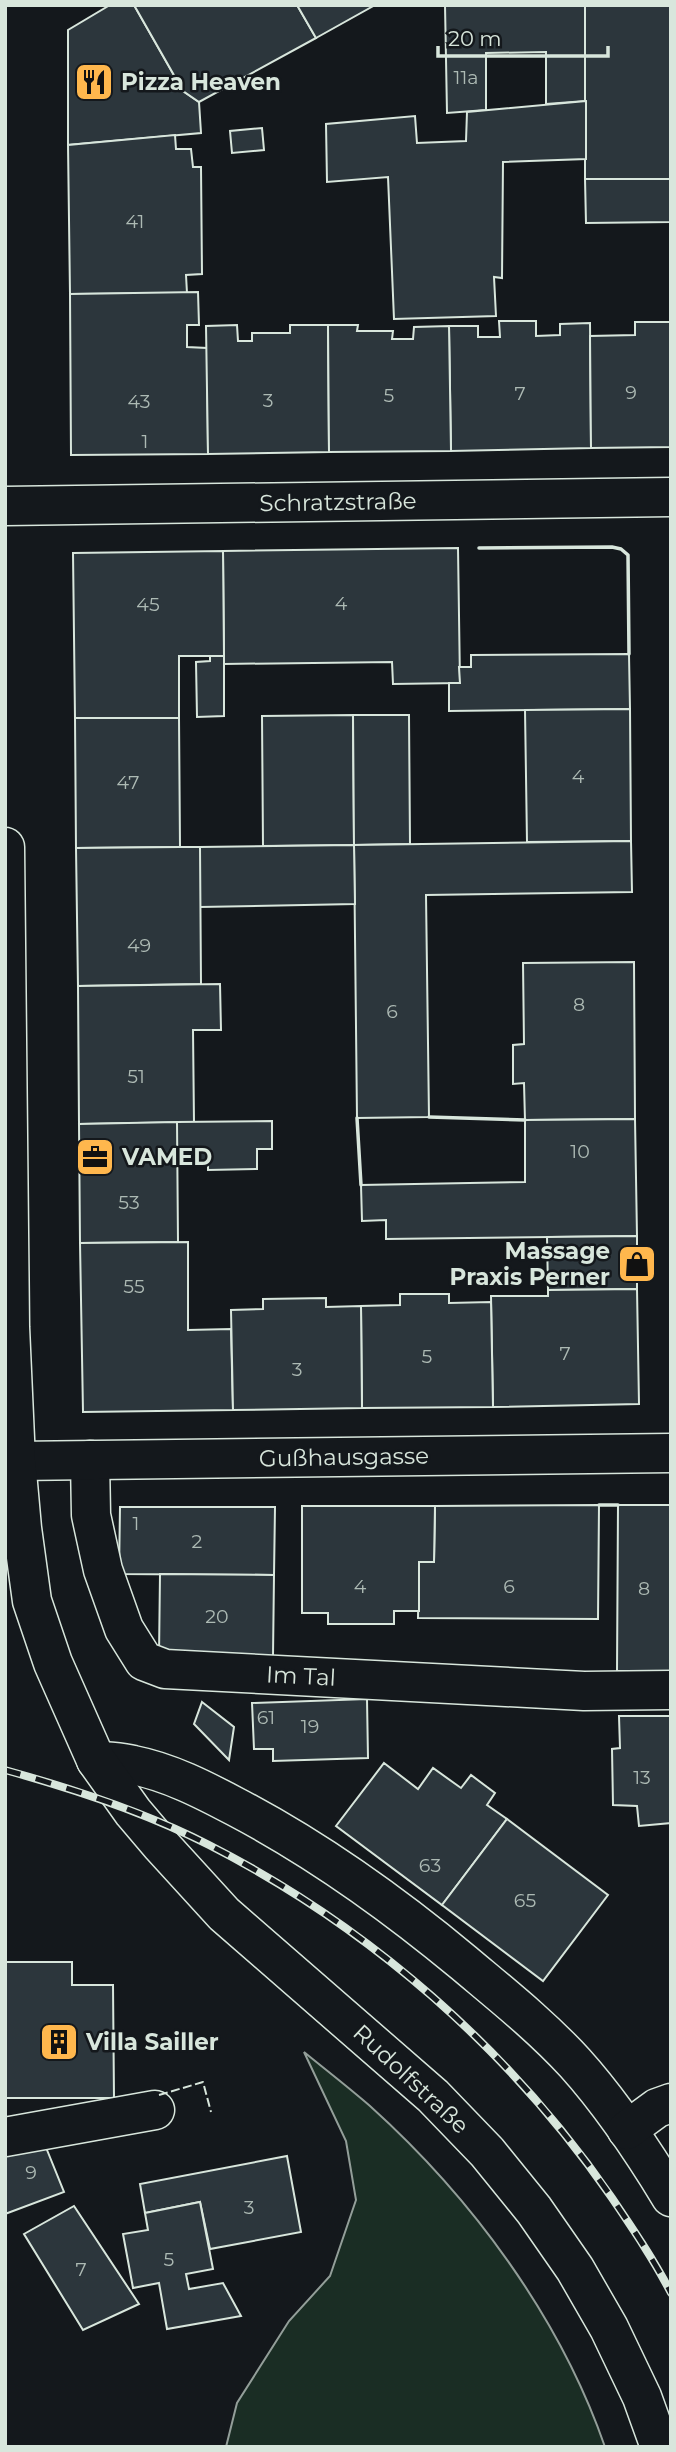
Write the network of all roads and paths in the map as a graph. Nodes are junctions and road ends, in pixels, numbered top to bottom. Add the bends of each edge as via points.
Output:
1 (671, 497) edge
2 (5, 506) edge
3 (5, 848) edge
4 (671, 1453) edge
5 (90, 1460) junction
6 (16, 1461) junction
7 (671, 1690) edge
8 (96, 1760) junction
9 (671, 2103) edge
10 (155, 2110) dead end
11 (627, 2130) junction
12 (5, 2137) edge
13 (671, 2197) edge
14 (660, 2447) edge

1 - 2 street, Schratzstraße
3 - 6 street, Rudolfstraße via 10,1327
4 - 5 street, Gußhausgasse
5 - 6 street, Gußhausgasse
5 - 7 street, Im Tal via 91,1515 103,1570 124,1629 144,1661 165,1669 584,1691
6 - 8 street, Rudolfstraße via 32,1601 53,1663
8 - 11 street via 134,1765 210,1793 289,1835 353,1878 524,2013 576,2064
8 - 14 street, Rudolfstraße via 133,1812 224,1914 433,2096 487,2151 575,2269 642,2397
9 - 11 street
10 - 12 street
11 - 13 street

